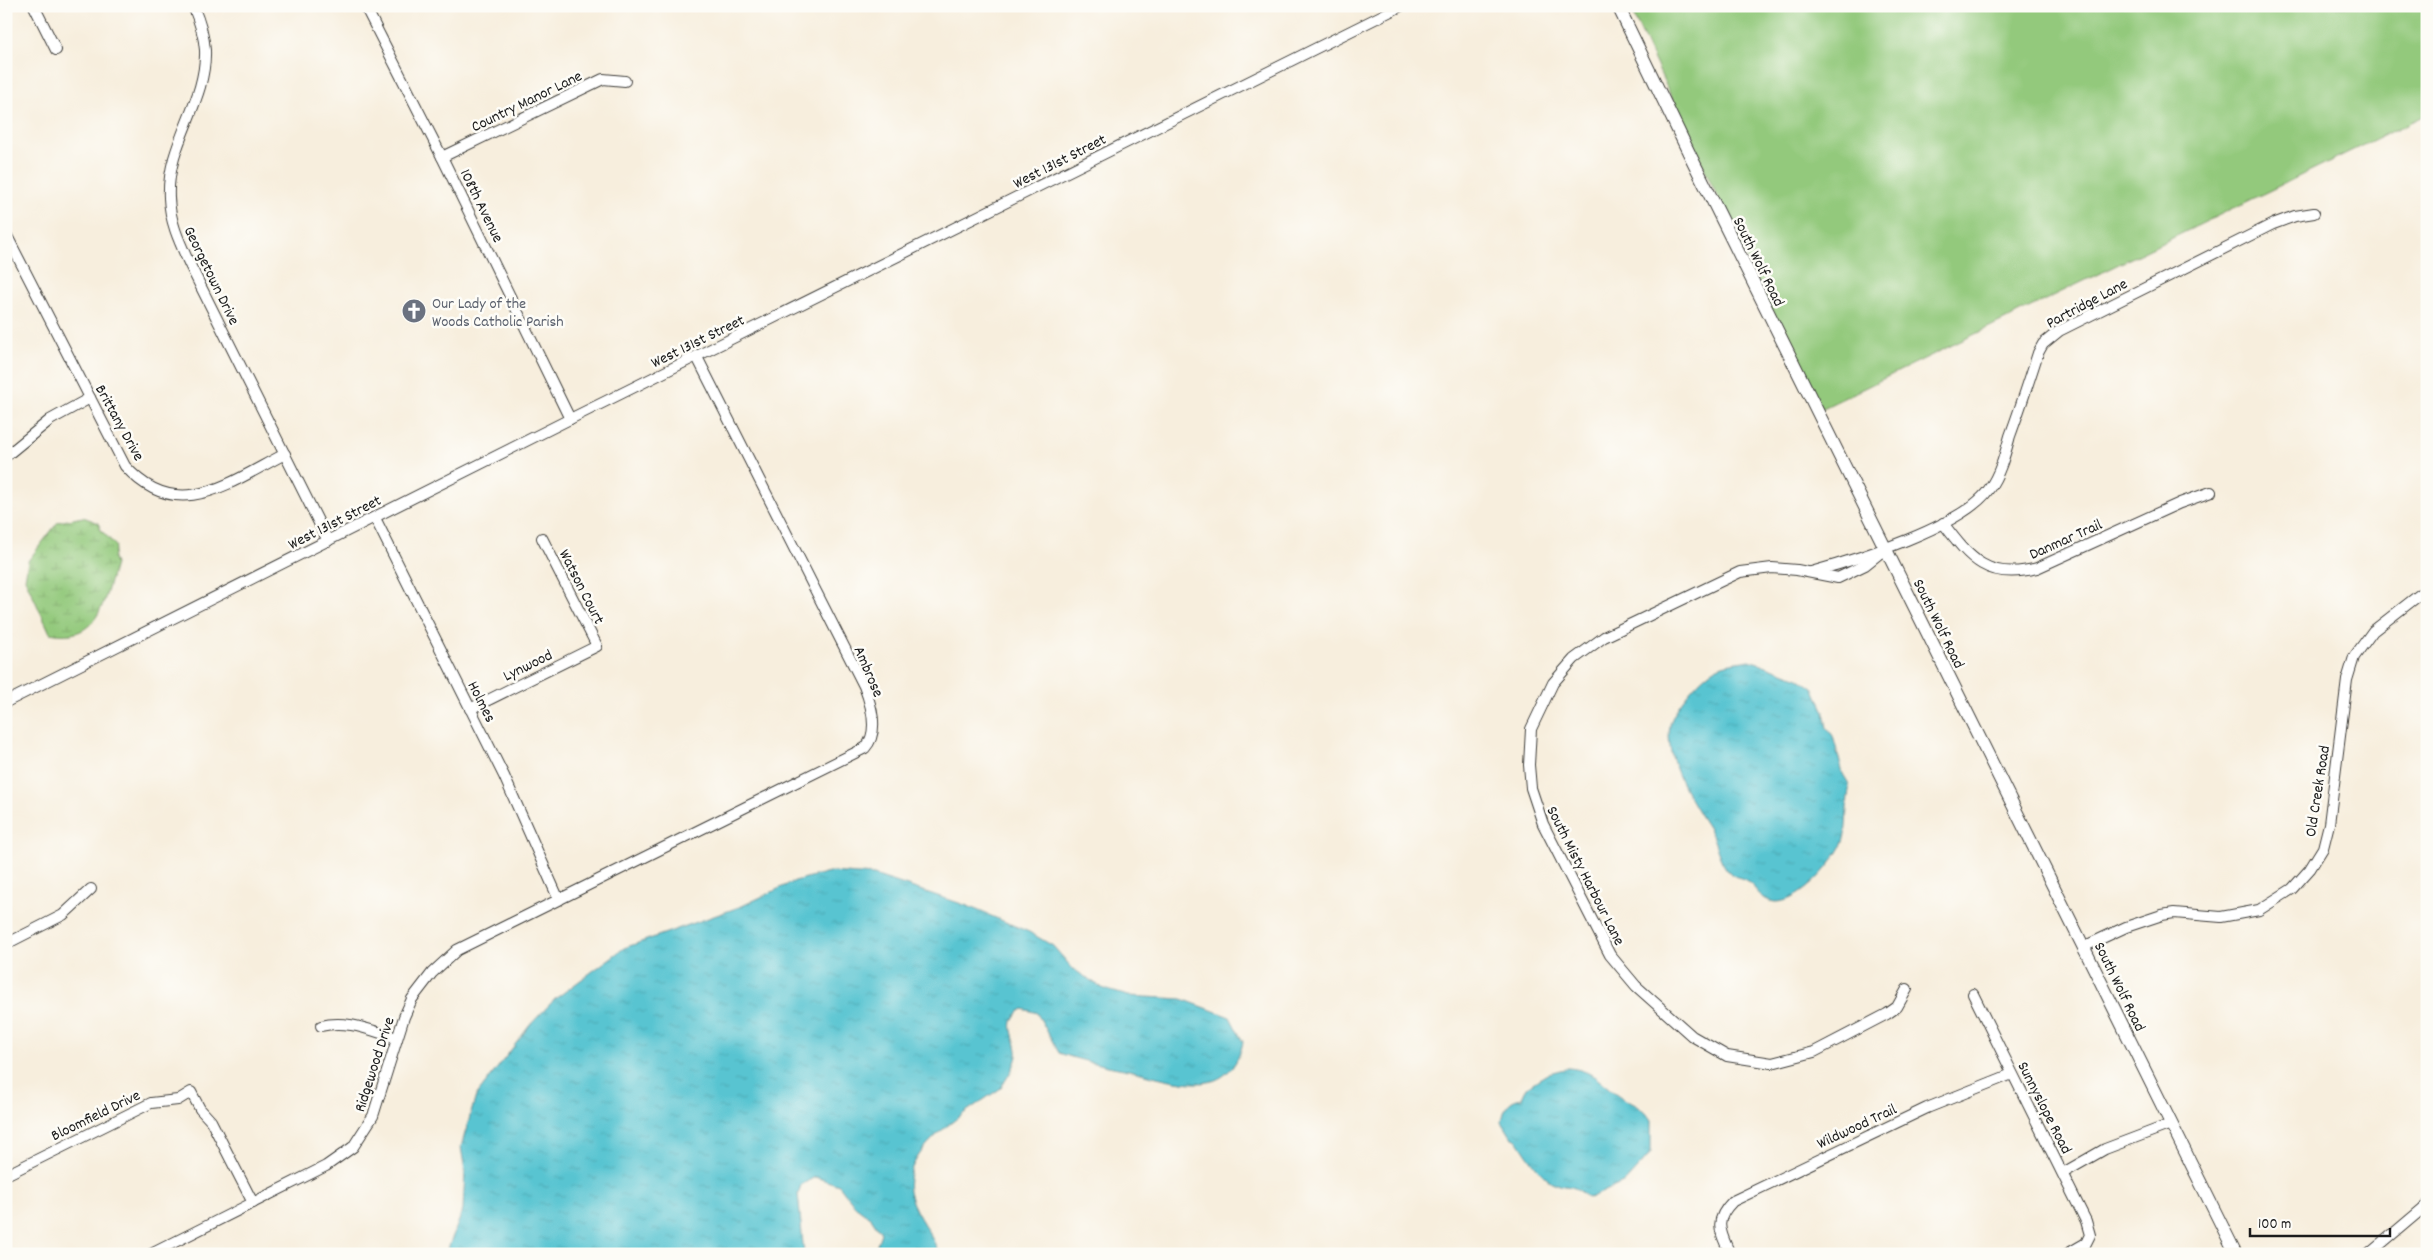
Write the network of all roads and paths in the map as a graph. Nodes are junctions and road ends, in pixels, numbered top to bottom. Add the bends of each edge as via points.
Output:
1 (34, 6) edge
2 (193, 6) edge
3 (365, 6) edge
4 (1401, 6) edge
5 (1618, 6) edge
6 (56, 50) dead end
7 (625, 81) dead end
8 (442, 157) junction
9 (2314, 213) dead end
10 (6, 235) edge
11 (697, 357) junction
12 (90, 398) junction
13 (570, 419) junction
14 (285, 454) junction
15 (6, 456) edge
16 (2211, 492) dead end
17 (375, 518) junction
18 (1943, 523) junction
19 (542, 538) dead end
20 (328, 541) junction
21 (1885, 549) junction
22 (2427, 589) edge
23 (596, 646) joint
24 (6, 702) edge
25 (470, 709) junction
26 (91, 889) dead end
27 (559, 900) junction
28 (6, 944) edge
29 (2083, 947) junction
30 (1908, 989) dead end
31 (1973, 994) dead end
32 (321, 1026) dead end
33 (397, 1038) junction
34 (2012, 1074) junction
35 (2171, 1124) junction
36 (2062, 1173) junction
37 (6, 1175) edge
38 (253, 1203) junction
39 (2427, 1205) edge
40 (152, 1254) edge
41 (1730, 1254) edge
42 (2067, 1254) edge
43 (2236, 1254) edge
44 (2370, 1254) edge

1 - 6 street
2 - 14 street, Georgetown Drive via 204,41 204,61 198,90 172,161 169,196 173,227
3 - 8 street, 108th Avenue
4 - 11 street, West 131st Street
5 - 21 main road, South Wolf Road
7 - 8 street, Country Manor Lane via 603,79
8 - 13 street, 108th Avenue
9 - 18 street, Partridge Lane via 2273,224 2050,338 2038,353 1999,470 1989,490 1968,509
10 - 12 street, Brittany Drive
11 - 13 street, West 131st Street
11 - 27 street, Ambrose via 864,686 872,735 865,748
12 - 14 street, Brittany Drive via 125,466 153,490 196,496 213,491
12 - 15 street via 43,425
13 - 17 street, West 131st Street
14 - 20 street, Georgetown Drive
16 - 18 street, Danmar Trail via 2022,572 1995,570 1974,560
17 - 20 street, West 131st Street
17 - 25 street, Holmes
18 - 21 street, Partridge Lane
19 - 23 street, Watson Court
20 - 24 street, West 131st Street
21 - 29 main road, South Wolf Road
21 - 30 street, South Misty Harbour Lane via 1809,573 1772,568 1740,572 1604,637 1553,682 1537,713 1529,745 1531,788 1543,824 1610,955 1636,986 1692,1036 1715,1051 1772,1063 1800,1057 1887,1014 1897,1007
22 - 29 street, Old Creek Road via 2373,631 2354,657 2347,680 2329,824 2323,848 2292,889 2259,910 2221,917 2162,915
23 - 25 street, Lynwood
25 - 27 street, Holmes via 518,806
26 - 28 street via 64,915
27 - 33 street, Ridgewood Drive via 457,950 442,962 412,999
29 - 35 main road, South Wolf Road
31 - 34 street, Sunnyslope Road
32 - 33 street via 347,1023
33 - 38 street, Ridgewood Drive via 373,1116 353,1146 326,1166
34 - 36 street, Sunnyslope Road
34 - 41 street, Wildwood Trail via 1927,1108 1733,1201 1721,1215 1720,1232
35 - 36 street via 2105,1149
35 - 43 main road, South Wolf Road
36 - 42 street, Sunnyslope Road via 2090,1235 2086,1244
37 - 38 street, Bloomfield Drive via 151,1103 178,1100 191,1092 211,1121
38 - 40 street, Ridgewood Drive
39 - 44 street

